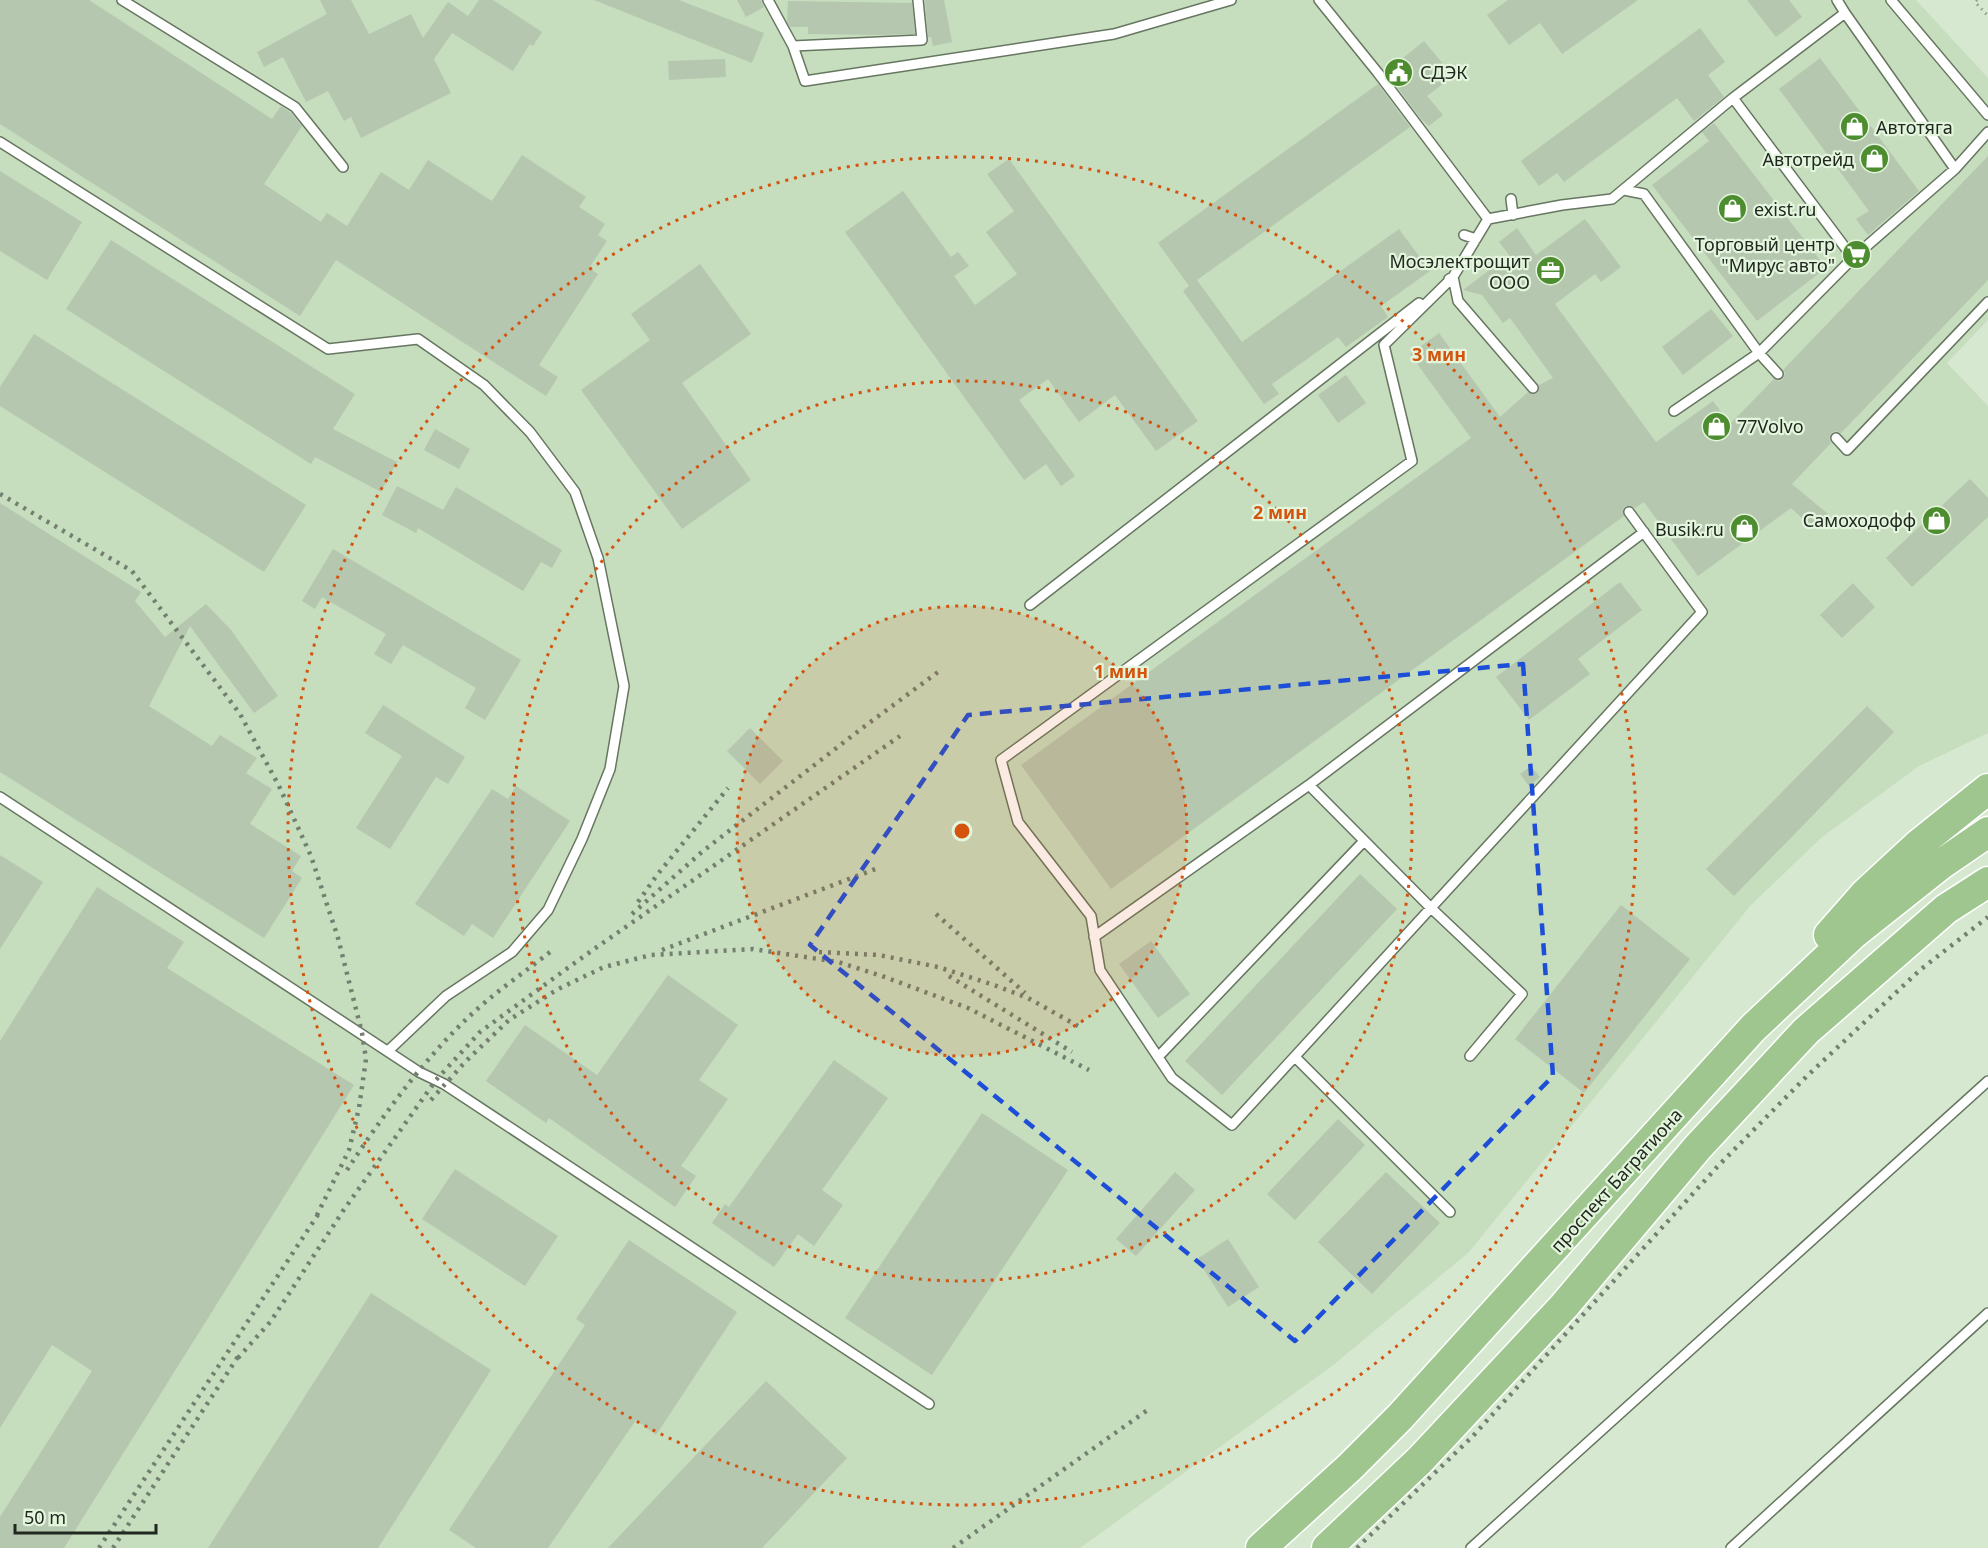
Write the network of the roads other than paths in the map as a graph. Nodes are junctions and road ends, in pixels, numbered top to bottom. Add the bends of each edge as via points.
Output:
1 (122, 0) edge
2 (768, 0) edge
3 (918, 0) edge
4 (1231, 0) edge
5 (1319, 0) edge
6 (1837, 0) edge
7 (1891, 0) edge
8 (1845, 13) junction
9 (793, 46) junction
10 (1733, 98) junction
11 (1988, 115) edge
12 (1988, 132) edge
13 (0, 142) edge
14 (343, 167) dead end
15 (1955, 169) junction
16 (1624, 190) junction
17 (1511, 199) dead end
18 (1513, 215) junction
19 (1488, 219) junction
20 (1464, 235) dead end
21 (1476, 240) junction
22 (1853, 258) junction
23 (1453, 277) junction
24 (1988, 302) edge
25 (1759, 353) junction
26 (1778, 374) dead end
27 (1533, 388) dead end
28 (1674, 411) dead end
29 (1836, 438) dead end
30 (1629, 512) dead end
31 (1644, 532) junction
32 (1030, 604) dead end
33 (1309, 785) junction
34 (1988, 789) edge
35 (0, 797) edge
36 (1988, 832) edge
37 (1364, 841) junction
38 (1988, 882) edge
39 (1431, 908) junction
40 (1094, 937) junction
41 (1753, 1028) junction
42 (388, 1051) junction
43 (1295, 1056) junction
44 (1470, 1056) dead end
45 (1158, 1057) junction
46 (1988, 1081) edge
47 (1450, 1212) dead end
48 (1988, 1313) edge
49 (929, 1404) dead end
50 (1261, 1548) edge
51 (1327, 1548) edge
52 (1471, 1548) edge
53 (1731, 1548) edge

1 - 14 lane via 295,107
2 - 9 lane
3 - 9 lane via 922,40
4 - 9 lane via 1114,34 805,81
5 - 19 lane
6 - 8 lane
7 - 11 lane
8 - 10 lane
8 - 15 lane
10 - 16 lane
10 - 22 lane
12 - 15 lane
13 - 42 lane via 328,349 418,339 484,385 530,432 575,492 598,558 624,686 610,769 548,910 512,952 446,996
15 - 22 lane
16 - 18 lane via 1612,199
16 - 25 lane via 1644,194
17 - 18 lane
18 - 19 lane
19 - 21 lane
20 - 21 lane
21 - 23 lane
22 - 25 lane
23 - 27 lane via 1458,301
23 - 32 lane
23 - 40 lane via 1384,345 1413,461 1000,760 1018,822 1091,916
24 - 29 lane via 1847,450
25 - 26 lane
25 - 28 lane
30 - 31 lane
31 - 33 lane
31 - 39 lane via 1702,612
33 - 37 lane
33 - 40 lane
34 - 41 main road via 1866,893
35 - 42 lane
36 - 41 main road, проспект Багратиона via 1853,934
37 - 39 lane
37 - 45 lane
38 - 51 main road via 1946,909 1806,1031 1698,1147 1564,1306 1420,1460
39 - 43 lane
39 - 44 lane via 1522,994
40 - 45 lane via 1100,970
41 - 50 main road, проспект Багратиона via 1400,1417
42 - 49 lane
43 - 45 lane via 1232,1125 1172,1078
43 - 47 lane
46 - 52 lane
48 - 53 lane

